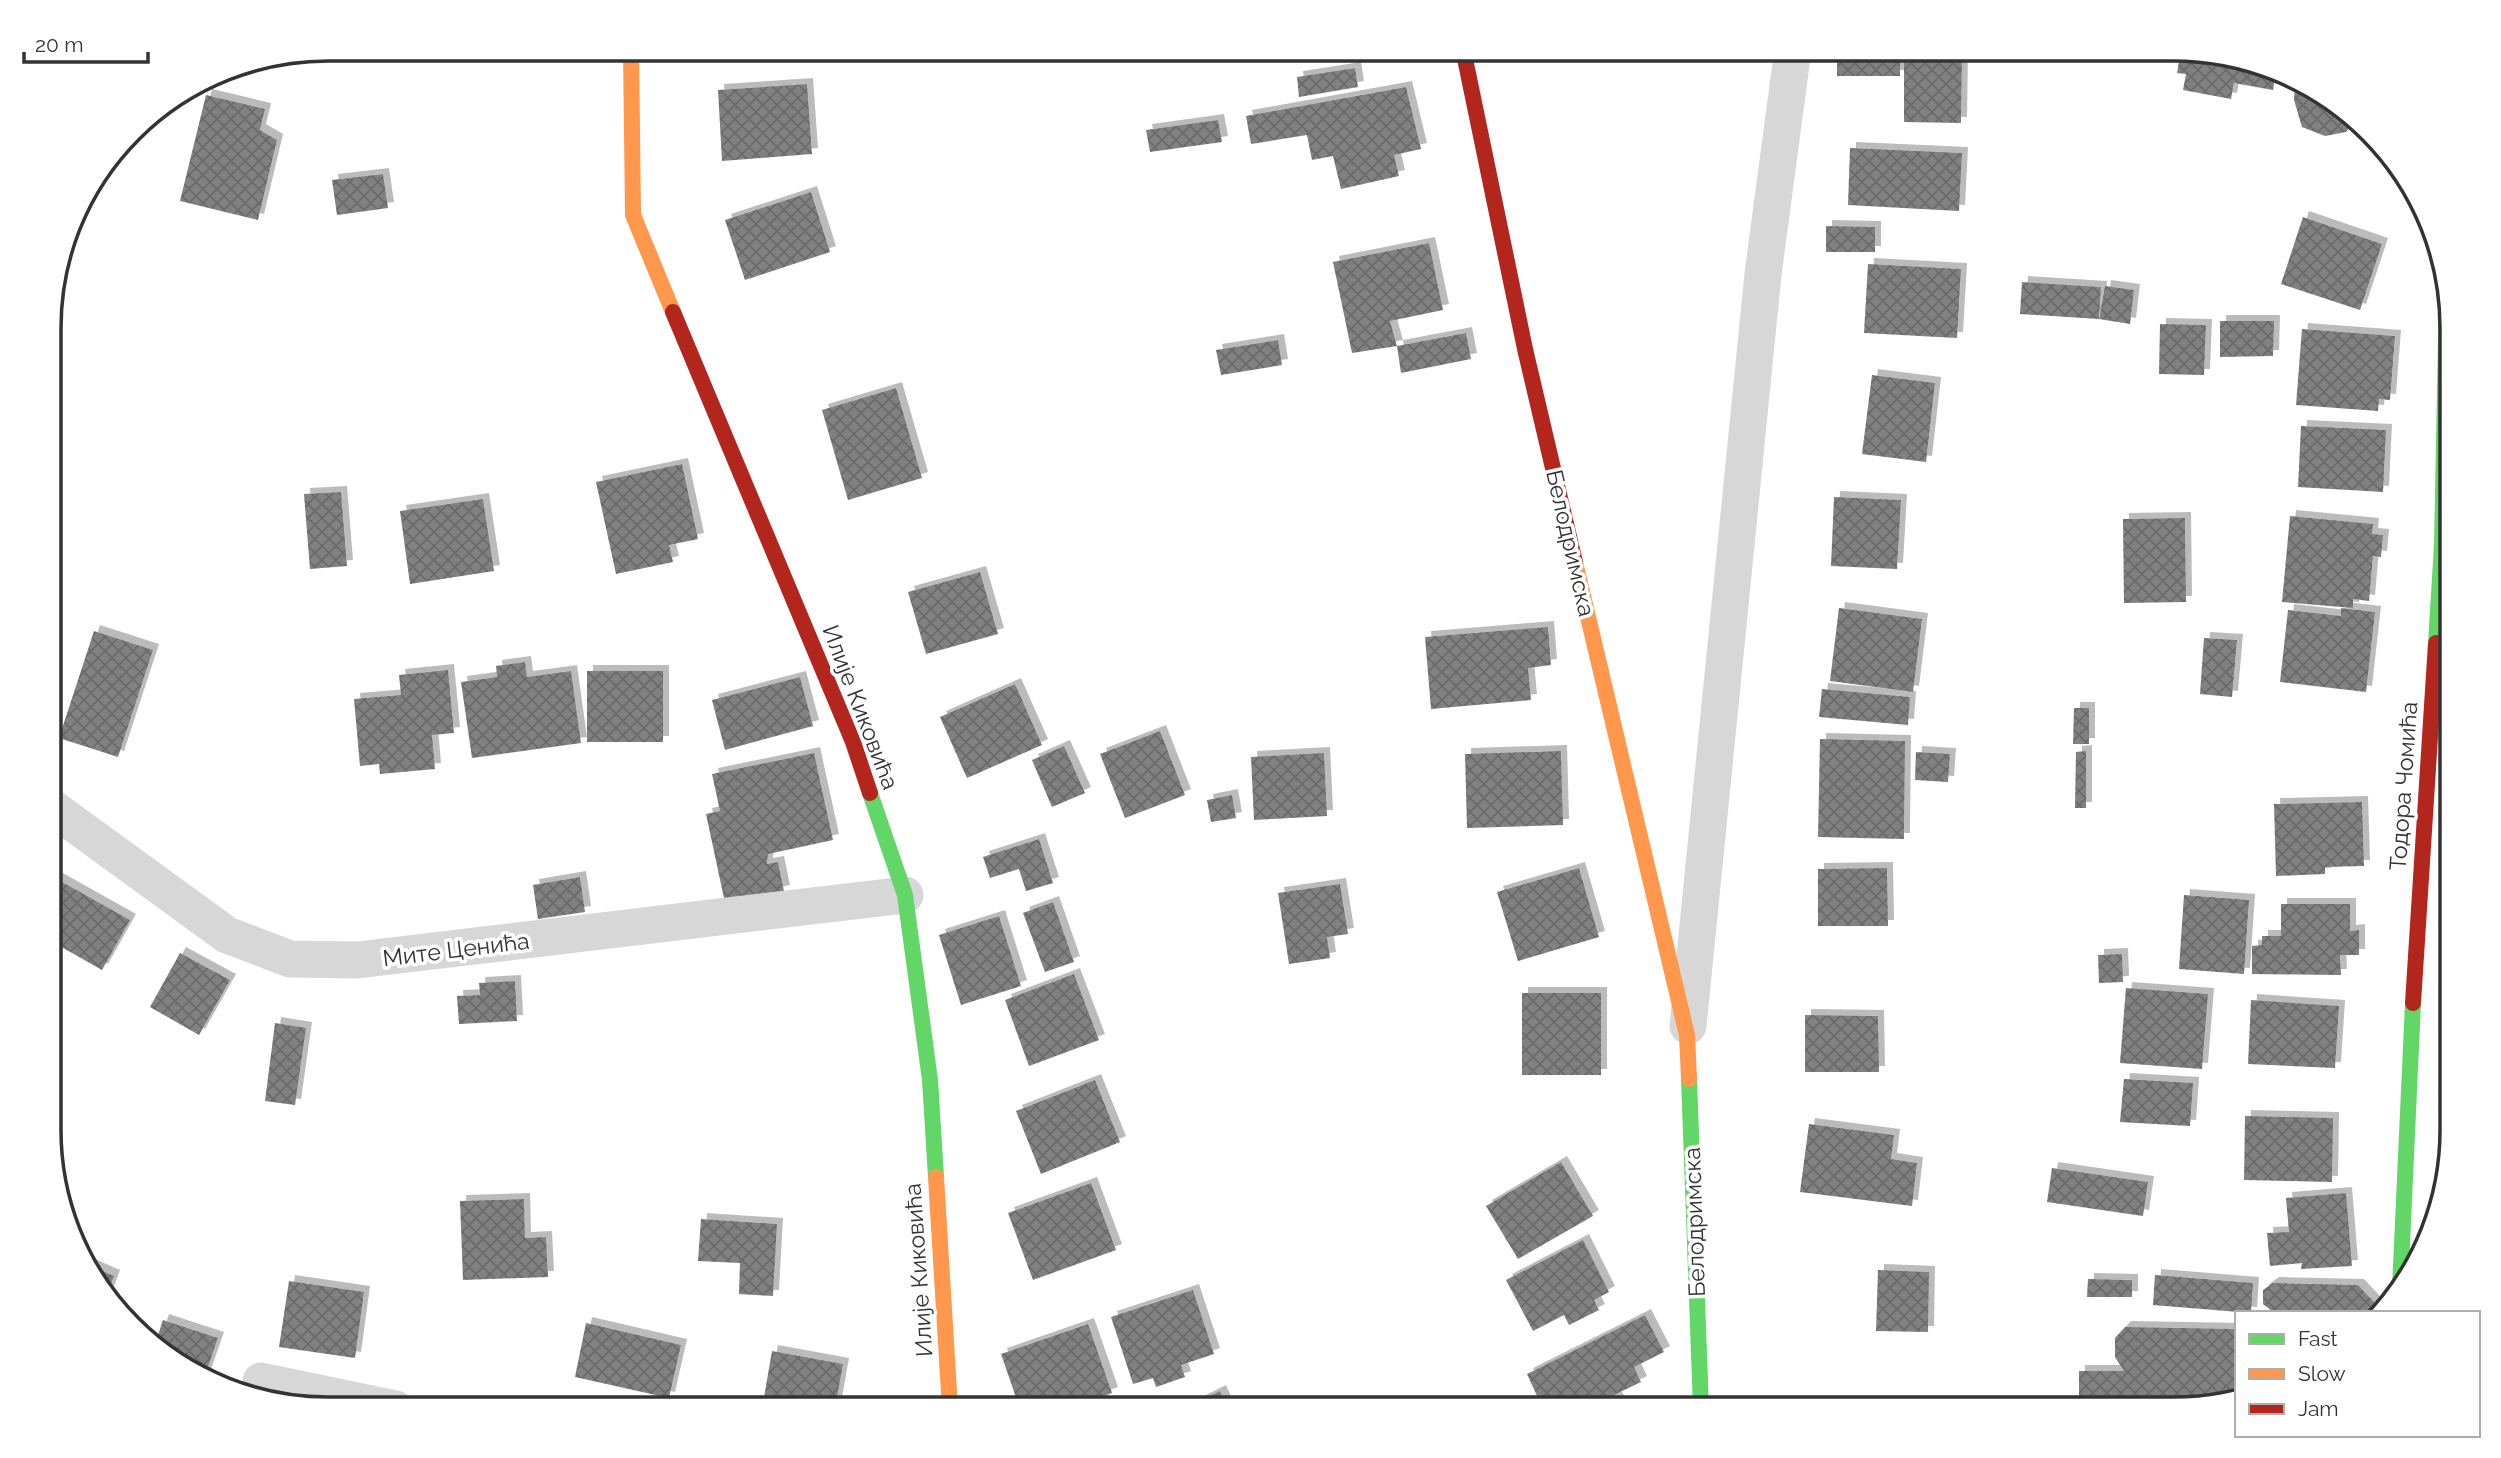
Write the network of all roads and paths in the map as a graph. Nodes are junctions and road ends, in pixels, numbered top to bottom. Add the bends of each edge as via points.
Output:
1 (631, 61) edge
2 (1466, 61) edge
3 (1791, 61) edge
4 (2440, 576) edge
5 (61, 814) edge
6 (905, 895) junction
7 (1687, 1035) junction
8 (2401, 1268) edge
9 (261, 1381) dead end
10 (338, 1397) edge
11 (949, 1397) edge
12 (1701, 1397) edge

1 - 6 street, Илије Киковића via 633,215 853,742
2 - 7 street, Белодримска via 1525,349
3 - 7 street, Белодримска via 1763,274
4 - 8 street, Тодора Чомића
5 - 6 street, Мите Ценића via 228,936 290,959 358,960
6 - 11 street, Илије Киковића via 930,1080
7 - 12 street, Белодримска
9 - 10 street

